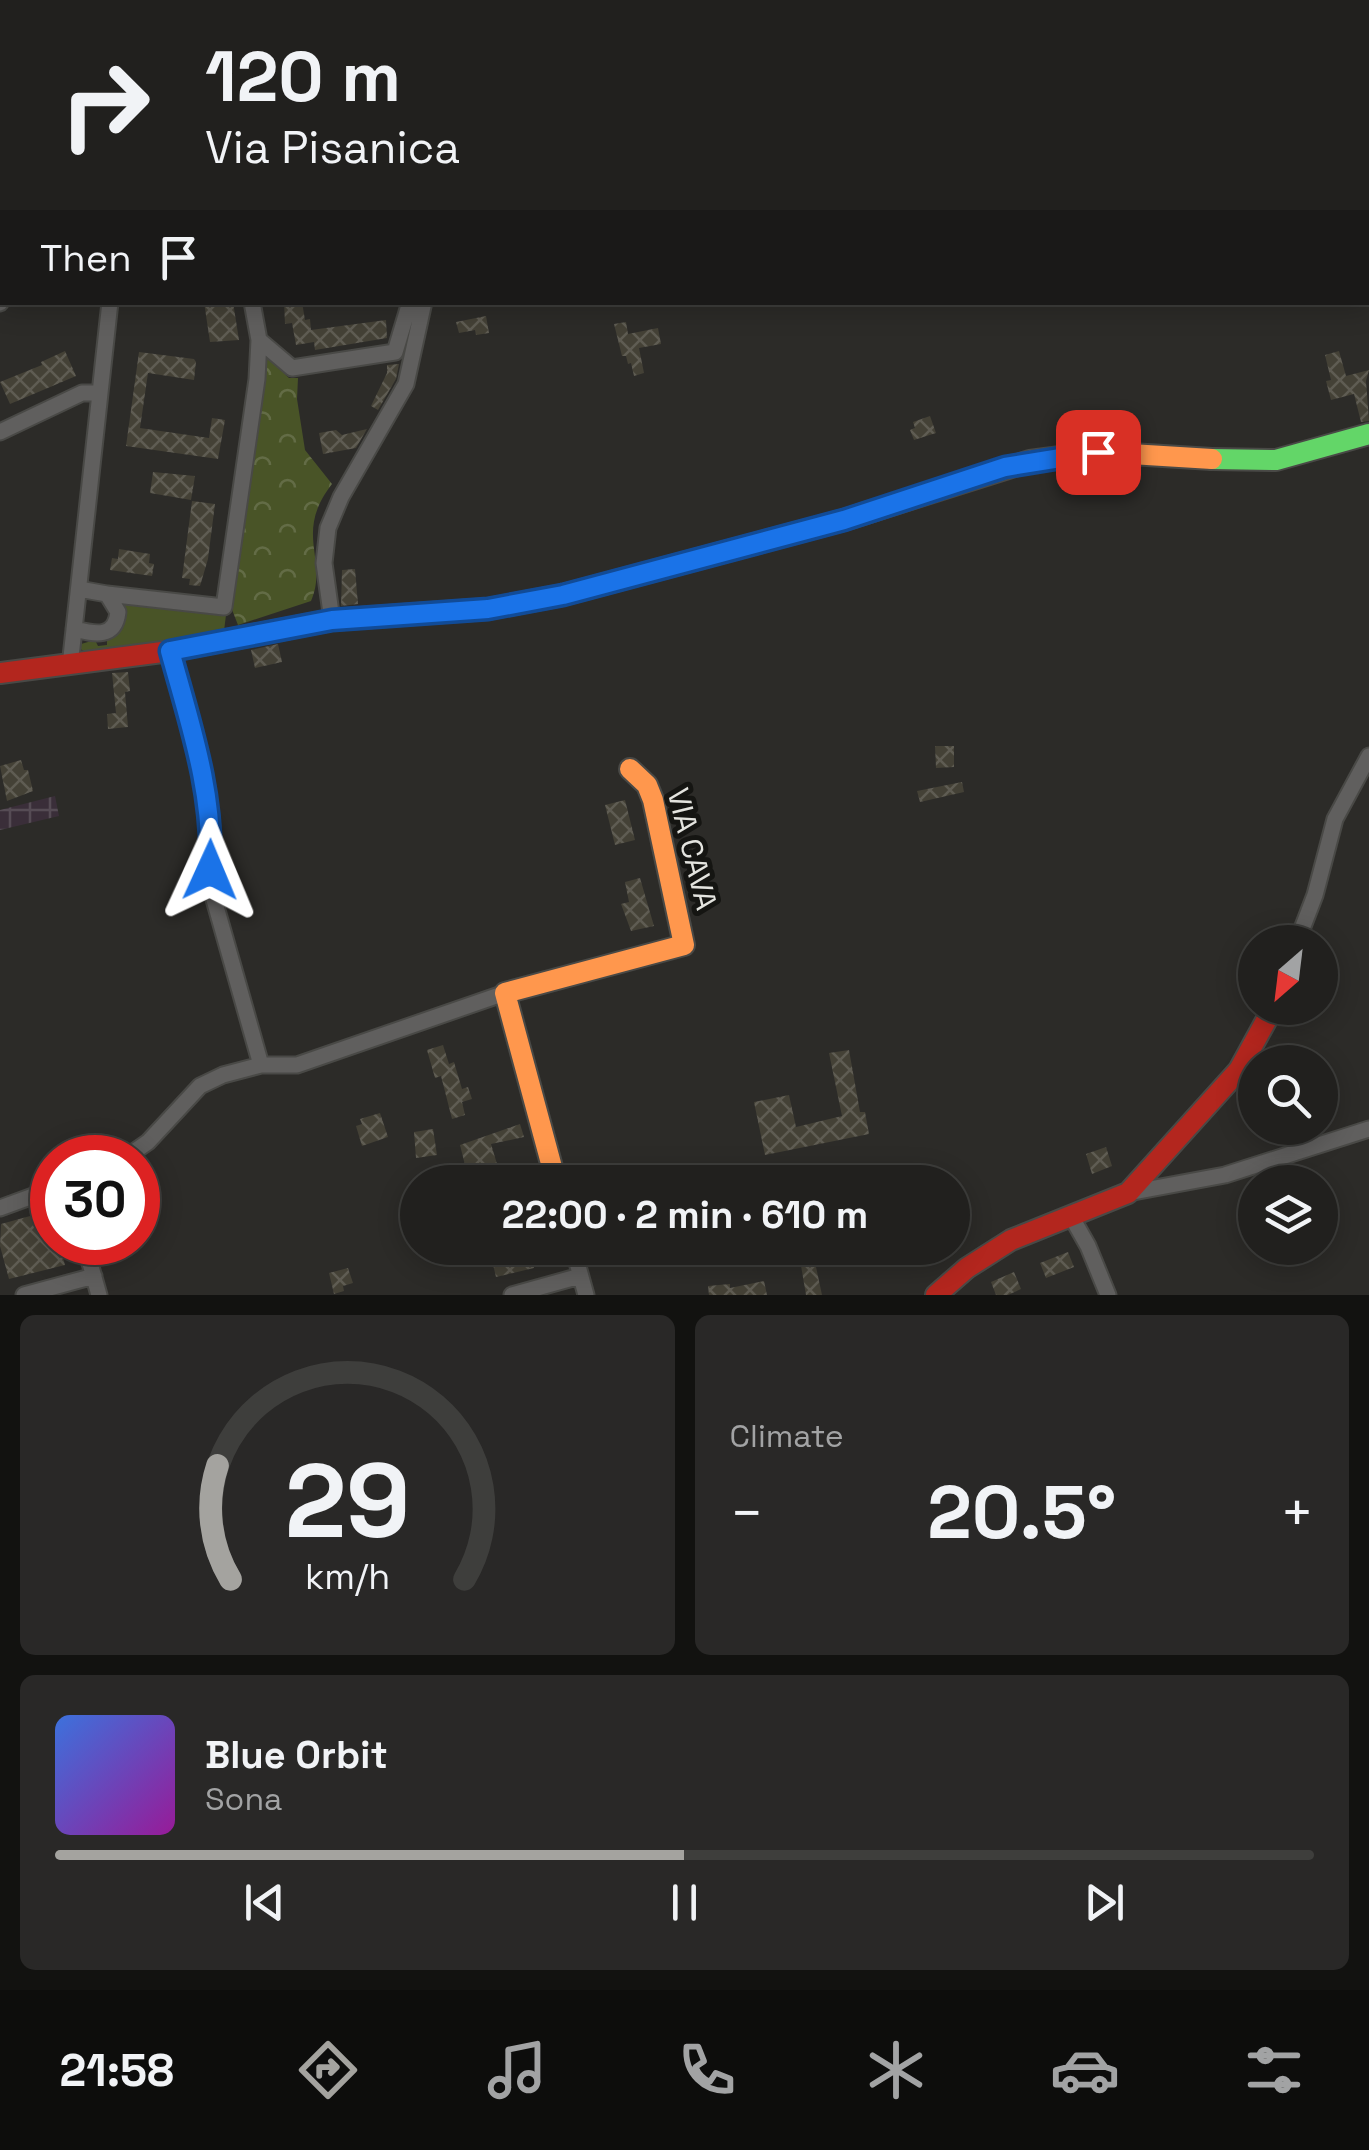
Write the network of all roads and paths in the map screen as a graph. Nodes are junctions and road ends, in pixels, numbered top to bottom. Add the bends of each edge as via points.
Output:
1 (110, 305) edge
2 (253, 305) edge
3 (409, 305) edge
4 (423, 305) edge
5 (259, 340) junction
6 (100, 392) junction
7 (0, 432) edge
8 (1369, 434) edge
9 (79, 589) junction
10 (108, 594) junction
11 (332, 620) junction
12 (74, 629) junction
13 (170, 651) junction
14 (70, 666) junction
15 (0, 673) edge
16 (1369, 756) edge
17 (630, 769) dead end
18 (1304, 925) edge
19 (506, 993) junction
20 (1264, 1025) edge
21 (261, 1065) junction
22 (1369, 1130) edge
23 (154, 1135) edge
24 (552, 1165) edge
25 (1128, 1194) junction
26 (30, 1197) edge
27 (0, 1208) edge
28 (1071, 1216) junction
29 (91, 1265) edge
30 (577, 1265) edge
31 (94, 1276) junction
32 (580, 1276) junction
33 (24, 1295) edge
34 (99, 1295) edge
35 (512, 1295) edge
36 (586, 1295) edge
37 (936, 1295) edge
38 (1108, 1295) edge

1 - 6 street
2 - 5 street
3 - 5 street via 396,352 292,368
4 - 11 street via 406,384 328,528 324,562
5 - 10 street via 224,608
6 - 7 street
6 - 9 street
8 - 11 street via 1253,462 1098,452 1030,461 844,520 563,595 488,609
9 - 10 street
9 - 12 street
10 - 12 street via 118,612 115,627 102,634
11 - 13 street
12 - 14 street
13 - 14 street
13 - 21 street via 207,788 212,896
14 - 15 street
16 - 18 street via 1335,819
17 - 19 street, VIA CAVA via 653,800 684,945
19 - 21 street, VIA CAVA via 297,1065
19 - 24 street
20 - 25 street via 1239,1070
21 - 23 street, VIA CAVA via 200,1086
22 - 25 street via 1225,1175
25 - 28 street
26 - 27 street
28 - 37 street via 1001,1246
28 - 38 street
29 - 31 street
30 - 32 street
31 - 33 street
31 - 34 street
32 - 35 street
32 - 36 street

